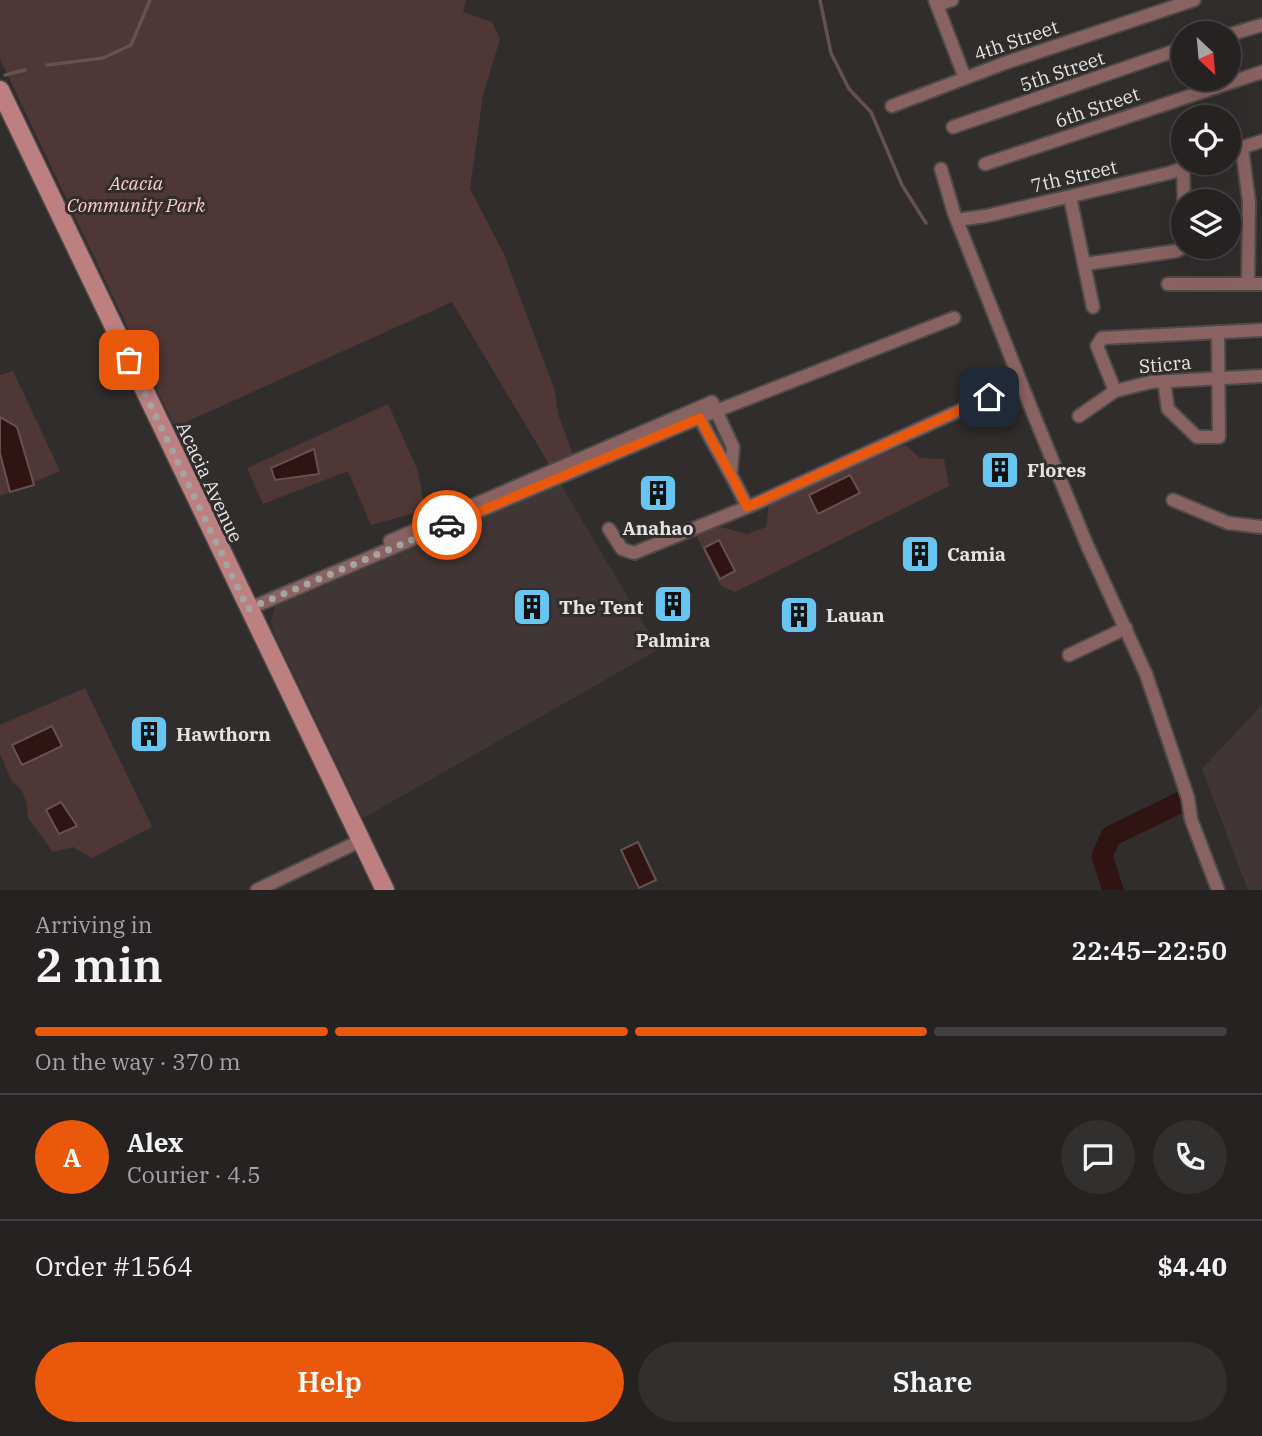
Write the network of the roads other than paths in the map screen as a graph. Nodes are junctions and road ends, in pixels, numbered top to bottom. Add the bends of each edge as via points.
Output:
1 (952, 0) edge
2 (1195, 0) edge
3 (936, 3) edge
4 (1262, 25) edge
5 (1241, 31) edge
6 (1171, 52) edge
7 (1262, 72) edge
8 (965, 78) junction
9 (0, 90) edge
10 (892, 106) dead end
11 (953, 127) dead end
12 (1262, 141) edge
13 (1242, 148) joint
14 (985, 164) dead end
15 (941, 169) dead end
16 (1171, 172) edge
17 (1070, 197) junction
18 (957, 220) junction
19 (1171, 252) edge
20 (1085, 264) junction
21 (1248, 283) junction
22 (1168, 284) dead end
23 (1262, 284) edge
24 (1093, 307) dead end
25 (954, 318) dead end
26 (1262, 330) edge
27 (1218, 332) junction
28 (1262, 376) edge
29 (1220, 380) junction
30 (1164, 381) junction
31 (1115, 391) junction
32 (989, 397) dead end
33 (716, 411) junction
34 (1079, 416) dead end
35 (700, 418) junction
36 (731, 471) junction
37 (1173, 500) dead end
38 (747, 507) junction
39 (452, 519) junction
40 (1262, 527) edge
41 (609, 529) dead end
42 (246, 606) junction
43 (1126, 628) junction
44 (1069, 655) dead end
45 (360, 841) junction
46 (257, 890) edge
47 (385, 890) edge
48 (1218, 890) edge

1 - 3 street
2 - 8 street, 4th Street
3 - 8 street
4 - 5 street
6 - 11 street, 5th Street
7 - 14 street, 6th Street
8 - 10 street, 4th Street
9 - 42 street, Acacia Avenue
12 - 13 street
13 - 21 street via 1249,202
15 - 18 street
16 - 17 street, 7th Street
17 - 18 street, 7th Street
17 - 20 street
18 - 43 street via 1087,545
19 - 20 street
20 - 24 street
21 - 22 street
21 - 23 street
25 - 33 street
26 - 27 street
27 - 29 street
27 - 31 street via 1102,338 1097,346
28 - 29 street, Sticra
29 - 30 street, Sticra
29 - 30 street via 1221,434 1215,438 1198,437 1168,409
30 - 31 street, Sticra
31 - 34 street, Sticra
32 - 38 street
33 - 35 street
33 - 36 street via 733,447
33 - 39 street via 712,402
35 - 36 street via 717,454
35 - 39 street
36 - 38 street
37 - 40 street via 1228,523
38 - 41 street via 634,553 622,549
39 - 42 street
42 - 45 street, Acacia Avenue
43 - 44 street
43 - 48 street via 1158,706 1191,819
45 - 46 street
45 - 47 street, Acacia Avenue

